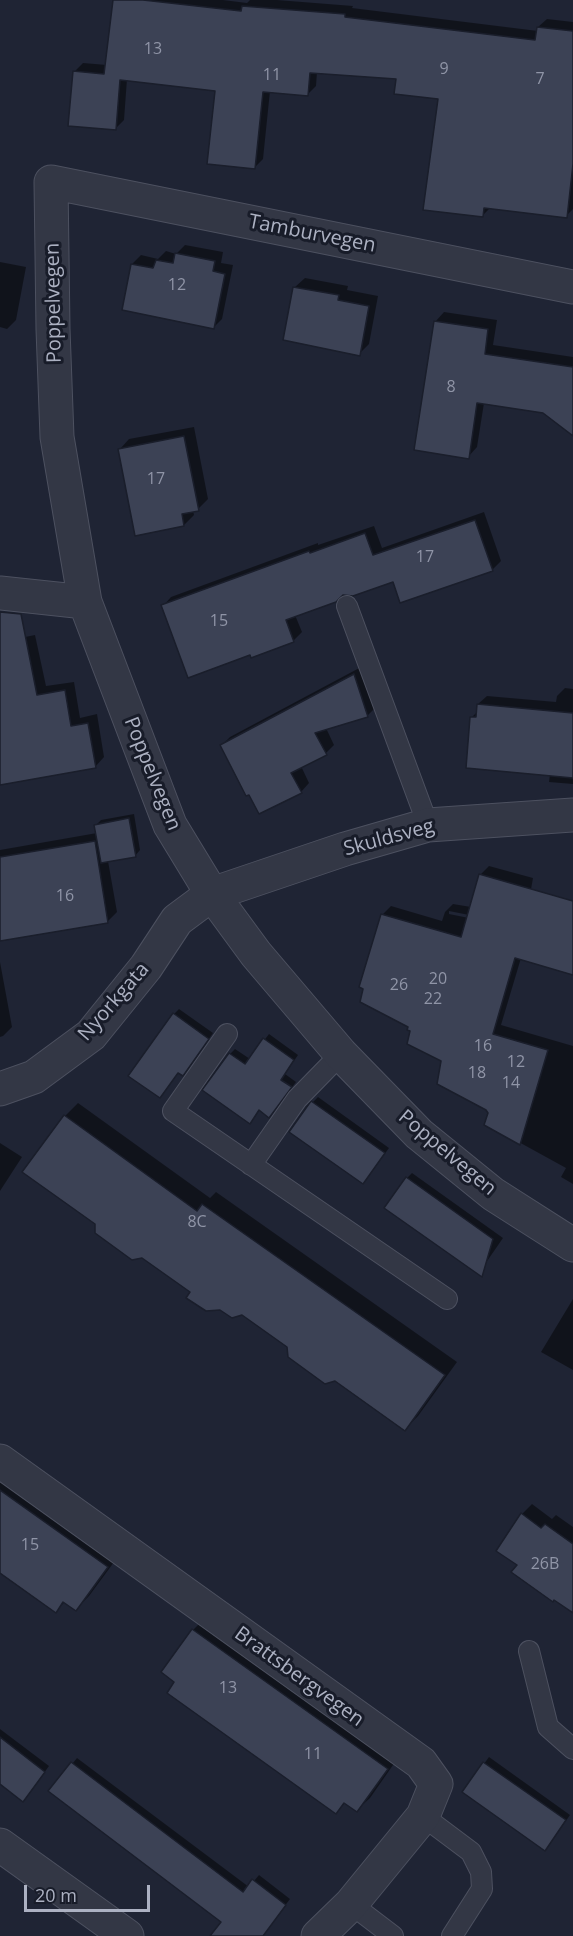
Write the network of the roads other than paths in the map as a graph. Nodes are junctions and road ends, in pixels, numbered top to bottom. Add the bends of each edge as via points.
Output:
1 (51, 182) joint
2 (573, 287) edge
3 (0, 593) edge
4 (85, 602) junction
5 (346, 606) dead end
6 (573, 815) edge
7 (428, 825) junction
8 (212, 894) junction
9 (227, 1034) dead end
10 (341, 1054) junction
11 (0, 1089) edge
12 (251, 1165) junction
13 (573, 1245) edge
14 (447, 1299) dead end
15 (0, 1461) edge
16 (528, 1651) dead end
17 (573, 1749) edge
18 (423, 1816) junction
19 (0, 1845) edge
20 (351, 1904) junction
21 (127, 1936) edge
22 (318, 1936) edge
23 (393, 1936) edge
24 (452, 1936) edge

1 - 2 street, Tamburvegen
1 - 4 street, Poppelvegen via 57,437
3 - 4 street
4 - 8 street, Poppelvegen via 170,825
5 - 7 lane
6 - 7 street, Skuldsveg
7 - 8 street, Skuldsveg
8 - 10 street, Poppelvegen via 256,954
8 - 11 street, Nyorkgata via 177,920 146,967 91,1035 34,1077
9 - 12 lane via 173,1111
10 - 12 lane via 297,1099
10 - 13 street, Poppelvegen via 419,1134 493,1194
12 - 14 lane
15 - 18 street, Brattsbergvegen via 421,1763 435,1784
16 - 17 lane via 548,1727
18 - 20 street, Brattsbergvegen
18 - 24 lane via 471,1852 481,1872 482,1890
19 - 21 street
20 - 22 street, Brattsbergvegen
20 - 23 lane

